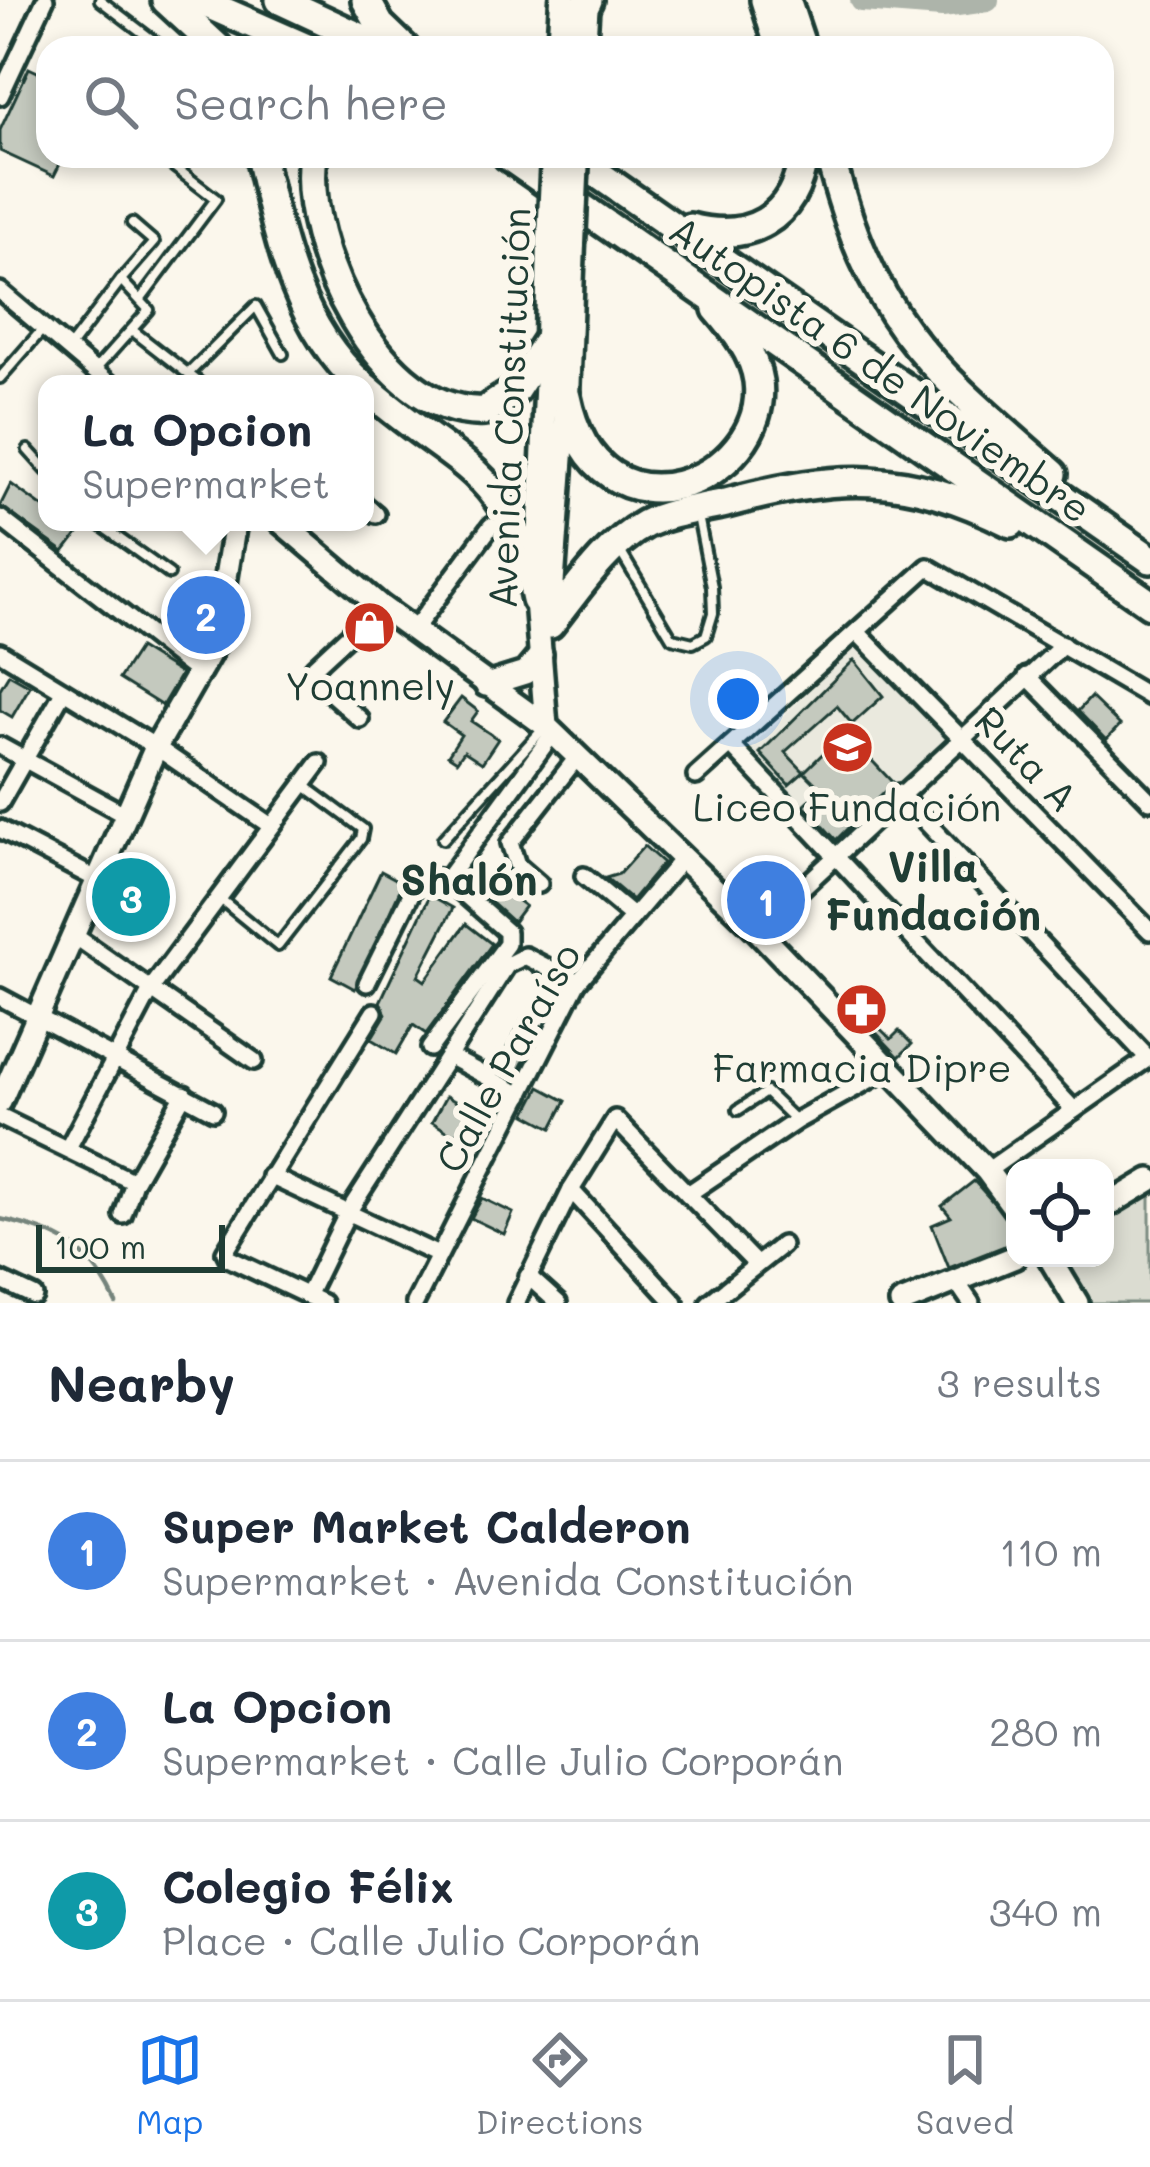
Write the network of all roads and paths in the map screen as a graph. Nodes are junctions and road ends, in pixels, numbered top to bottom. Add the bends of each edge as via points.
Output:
1 (45, 0) edge
2 (100, 0) edge
3 (166, 0) edge
4 (198, 0) edge
5 (280, 0) edge
6 (366, 0) edge
7 (766, 0) edge
8 (787, 0) edge
9 (581, 1) edge
10 (147, 36) edge
11 (205, 36) edge
12 (280, 36) edge
13 (357, 36) edge
14 (391, 36) edge
15 (565, 36) edge
16 (582, 36) edge
17 (776, 36) edge
18 (798, 36) edge
19 (0, 96) edge
20 (179, 168) edge
21 (263, 168) edge
22 (312, 168) edge
23 (526, 168) edge
24 (555, 168) edge
25 (572, 168) edge
26 (592, 168) edge
27 (799, 168) edge
28 (833, 168) edge
29 (131, 223) dead end
30 (674, 223) junction
31 (561, 241) junction
32 (122, 280) junction
33 (700, 287) junction
34 (0, 291) edge
35 (142, 299) junction
36 (42, 330) junction
37 (132, 330) junction
38 (548, 340) junction
39 (73, 343) dead end
40 (283, 354) dead end
41 (94, 371) junction
42 (189, 373) joint
43 (99, 375) edge
44 (351, 375) edge
45 (0, 378) edge
46 (374, 394) edge
47 (566, 397) junction
48 (28, 450) dead end
49 (38, 461) edge
50 (697, 510) junction
51 (0, 518) edge
52 (490, 526) dead end
53 (109, 531) edge
54 (234, 531) edge
55 (292, 531) edge
56 (616, 545) junction
57 (1148, 557) edge
58 (169, 574) dead end
59 (1150, 604) edge
60 (380, 606) junction
61 (543, 612) junction
62 (1150, 616) edge
63 (413, 631) junction
64 (857, 632) junction
65 (1063, 645) junction
66 (0, 652) edge
67 (537, 662) junction
68 (195, 670) junction
69 (1028, 676) junction
70 (486, 685) junction
71 (63, 692) junction
72 (1150, 697) edge
73 (360, 719) dead end
74 (549, 731) junction
75 (961, 737) junction
76 (730, 745) junction
77 (0, 746) edge
78 (156, 747) junction
79 (26, 756) junction
80 (575, 760) junction
81 (319, 763) dead end
82 (696, 776) dead end
83 (303, 785) junction
84 (899, 794) junction
85 (1150, 802) edge
86 (0, 803) edge
87 (126, 815) junction
88 (271, 826) junction
89 (0, 830) edge
90 (443, 839) dead end
91 (835, 855) junction
92 (682, 859) junction
93 (584, 876) dead end
94 (96, 879) junction
95 (447, 879) junction
96 (539, 884) dead end
97 (218, 896) junction
98 (632, 915) junction
99 (757, 930) junction
100 (1150, 931) edge
101 (72, 934) junction
102 (367, 983) dead end
103 (577, 983) junction
104 (153, 986) junction
105 (0, 997) edge
106 (374, 1012) dead end
107 (37, 1014) junction
108 (430, 1048) dead end
109 (113, 1055) junction
110 (450, 1057) junction
111 (1149, 1058) edge
112 (254, 1061) dead end
113 (891, 1068) junction
114 (184, 1094) junction
115 (521, 1095) junction
116 (0, 1102) edge
117 (738, 1110) dead end
118 (1074, 1110) junction
119 (213, 1111) dead end
120 (0, 1117) edge
121 (796, 1121) junction
122 (69, 1146) junction
123 (987, 1171) junction
124 (270, 1176) junction
125 (1150, 1180) edge
126 (134, 1182) junction
127 (571, 1190) junction
128 (688, 1193) junction
129 (1006, 1197) edge
130 (1114, 1202) edge
131 (347, 1214) junction
132 (123, 1215) dead end
133 (782, 1245) dead end
134 (436, 1254) junction
135 (1006, 1261) edge
136 (756, 1264) junction
137 (1055, 1267) edge
138 (528, 1276) junction
139 (0, 1280) edge
140 (956, 1281) junction
141 (34, 1296) dead end
142 (315, 1299) edge
143 (415, 1303) edge
144 (515, 1303) edge
145 (558, 1303) edge
146 (675, 1303) edge
147 (709, 1303) edge
148 (901, 1303) edge
149 (971, 1303) edge
150 (1077, 1303) edge

1 - 19 street
2 - 10 lane
3 - 11 highway
4 - 12 highway
5 - 13 highway
6 - 14 highway
7 - 17 highway
8 - 18 highway
9 - 15 main road
9 - 16 main road
20 - 35 lane via 216,199
21 - 44 highway via 307,318
22 - 38 highway via 326,254 373,348 415,389 473,412 495,407
23 - 33 highway, Autopista 6 de Noviembre
24 - 31 main road, Avenida Constitución, bridge
25 - 31 main road, bridge
26 - 30 highway, Autopista 6 de Noviembre
27 - 30 highway via 789,196 761,226 722,236
28 - 57 highway via 883,302 914,347
29 - 32 lane via 154,242
30 - 57 highway, Autopista 6 de Noviembre
31 - 38 main road, Avenida Constitución
31 - 47 main road, Avenida Constitución
32 - 35 lane
32 - 39 lane
33 - 47 highway via 745,346 758,383 750,426 729,455 672,488 632,484 593,463
33 - 59 highway, Autopista 6 de Noviembre
34 - 36 street
35 - 37 lane via 149,310
36 - 41 street
36 - 45 lane
37 - 41 lane
37 - 42 lane
38 - 61 main road, Avenida Constitución
40 - 42 lane via 256,306
41 - 43 street
46 - 61 highway via 494,491 520,532
47 - 61 main road, Avenida Constitución
48 - 49 lane
50 - 56 highway via 647,523
50 - 56 lane via 713,614 706,637 693,644 672,638
50 - 62 highway via 832,479 920,488 1022,528
51 - 68 street
52 - 63 street
53 - 58 lane
54 - 68 main road via 215,644
55 - 60 main road
56 - 61 highway
60 - 63 main road
60 - 73 street via 313,674
61 - 67 main road, Avenida Constitución
63 - 70 main road
64 - 65 street via 932,567
64 - 75 street, Ruta A
64 - 76 street
65 - 69 street
65 - 72 street
66 - 71 street
67 - 70 main road via 512,680
67 - 74 main road, Avenida Constitución
68 - 78 main road
69 - 75 street
69 - 85 street
70 - 74 main road
71 - 78 street
71 - 79 street
74 - 80 main road
74 - 90 lane
74 - 95 street
75 - 84 street
75 - 100 street, Ruta A
76 - 82 street
76 - 91 street
77 - 79 street
78 - 87 main road
78 - 88 street
79 - 86 street
79 - 87 street
80 - 92 main road
80 - 96 street via 510,843 517,865
81 - 83 street
83 - 88 street
83 - 97 lane via 363,829 348,857 278,946
84 - 91 street
84 - 111 street
87 - 94 main road
88 - 97 street
89 - 94 street
91 - 99 street
91 - 118 street
92 - 98 street, Calle Paraíso
92 - 99 main road
93 - 98 street
94 - 101 main road
95 - 102 street via 420,876
95 - 108 street via 507,932 507,944
97 - 104 street
98 - 103 street, Calle Paraíso
99 - 113 main road
101 - 104 street
101 - 107 main road
103 - 110 street via 535,959 514,959
103 - 115 street, Calle Paraíso
104 - 109 street
104 - 112 street
105 - 107 street
106 - 124 street
107 - 109 street
107 - 116 main road
109 - 114 street
109 - 122 street
110 - 115 street
110 - 131 street
111 - 118 street
113 - 121 street
113 - 123 main road
114 - 119 street
114 - 126 street
115 - 134 street, Calle Paraíso
117 - 121 lane via 766,1092
118 - 123 street
120 - 122 street
121 - 128 street
122 - 126 street
123 - 129 main road
124 - 131 street
124 - 142 street via 225,1252
125 - 130 main road
126 - 132 street
127 - 128 street via 619,1120
127 - 138 street
127 - 146 street
128 - 136 street
131 - 134 street
131 - 142 street
133 - 136 street
134 - 143 street, Calle Paraíso
135 - 140 main road
136 - 147 street
137 - 150 main road
138 - 144 street
138 - 145 street
139 - 141 street
140 - 148 main road
140 - 149 street

